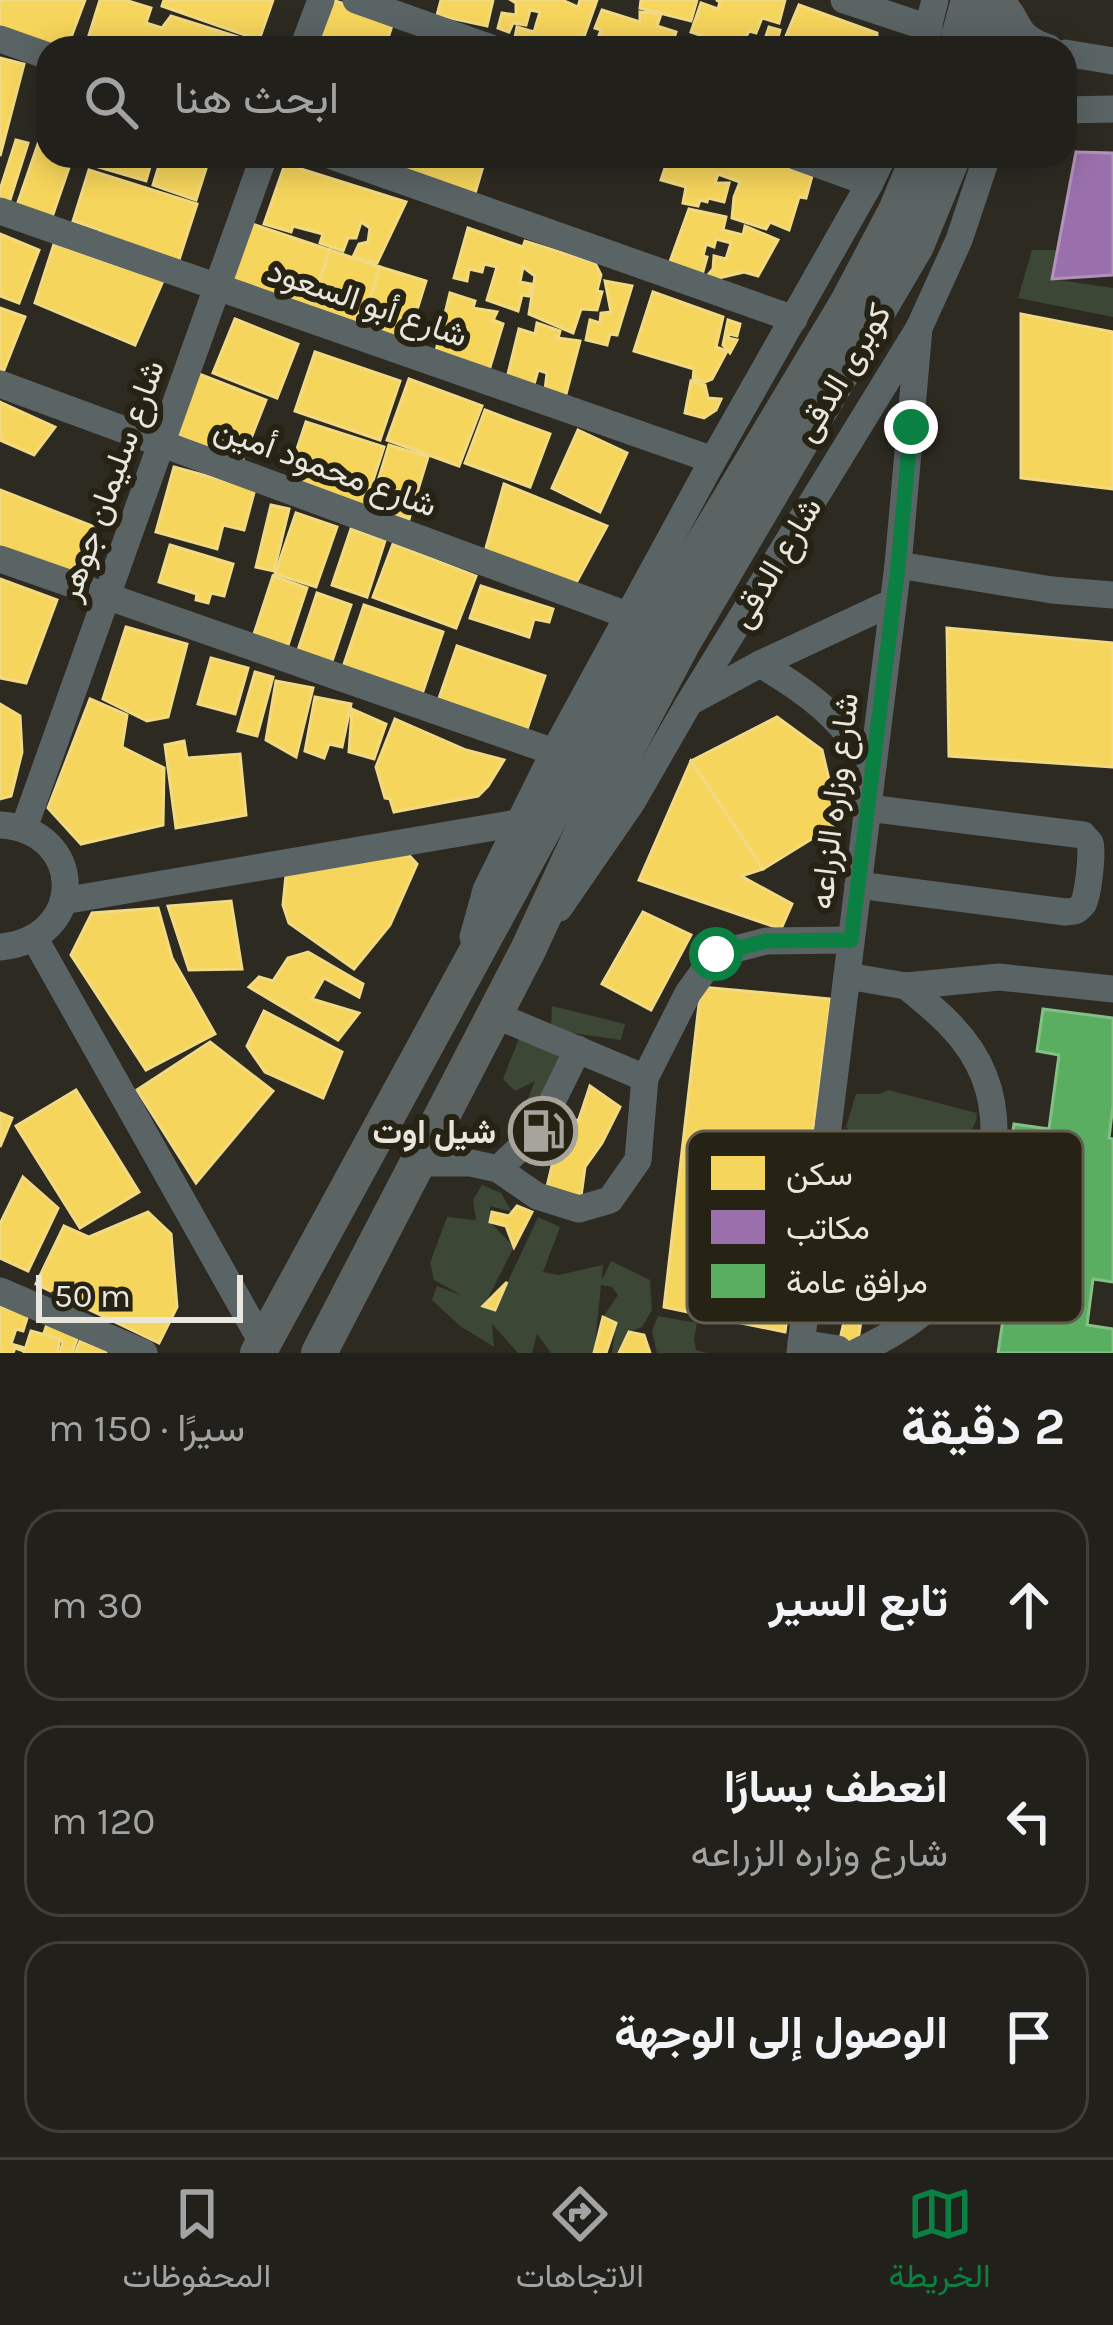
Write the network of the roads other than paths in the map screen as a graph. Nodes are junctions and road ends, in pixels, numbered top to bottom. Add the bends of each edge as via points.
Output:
1 (321, 0) edge
2 (356, 0) edge
3 (844, 0) edge
4 (969, 0) edge
5 (999, 0) edge
6 (1027, 0) edge
7 (936, 31) edge
8 (308, 36) edge
9 (457, 36) edge
10 (991, 36) edge
11 (1026, 36) edge
12 (1030, 36) edge
13 (0, 39) edge
14 (36, 52) edge
15 (1077, 54) edge
16 (1113, 61) edge
17 (1113, 109) edge
18 (1077, 110) edge
19 (259, 168) edge
20 (366, 168) edge
21 (828, 168) edge
22 (877, 168) edge
23 (914, 168) edge
24 (948, 168) edge
25 (983, 168) edge
26 (870, 183) junction
27 (0, 211) edge
28 (218, 287) junction
29 (794, 319) junction
30 (919, 328) junction
31 (0, 384) edge
32 (162, 444) junction
33 (713, 460) junction
34 (0, 560) edge
35 (898, 566) junction
36 (1113, 595) edge
37 (107, 597) junction
38 (893, 602) junction
39 (654, 629) junction
40 (760, 664) junction
41 (689, 703) junction
42 (554, 752) junction
43 (873, 765) junction
44 (868, 808) junction
45 (517, 824) junction
46 (12, 827) edge
47 (858, 885) junction
48 (63, 901) junction
49 (35, 939) junction
50 (851, 940) junction
51 (0, 947) edge
52 (528, 950) junction
53 (471, 963) junction
54 (847, 976) junction
55 (906, 986) junction
56 (1113, 989) edge
57 (495, 1015) junction
58 (578, 1049) junction
59 (645, 1078) junction
60 (828, 1131) edge
61 (994, 1131) edge
62 (418, 1162) junction
63 (498, 1169) junction
64 (0, 1291) edge
65 (910, 1323) edge
66 (261, 1348) edge
67 (801, 1348) edge
68 (854, 1352) edge
69 (145, 1353) edge
70 (319, 1353) edge

1 - 8 street
2 - 9 street
3 - 7 street
4 - 7 main road
5 - 10 main road, bridge
5 - 11 street
6 - 12 street
13 - 14 street
15 - 16 street
17 - 18 street
19 - 28 street, شارع سليمان جوهر
20 - 29 street
21 - 26 street
22 - 26 street, شارع الدقى
23 - 39 main road, كوبرى الدقى via 848,302
24 - 39 main road, كوبرى الدقى via 916,246
25 - 30 street, شارع الدقى
26 - 29 street, شارع الدقى
27 - 28 street, شارع أبو السعود
28 - 32 street, شارع سليمان جوهر
28 - 33 street, شارع أبو السعود
29 - 33 street, شارع الدقى
30 - 35 street, شارع وزاره الزراعه
30 - 41 street, شارع الدقى
31 - 32 street, شارع محمود أمين
32 - 37 street, شارع سليمان جوهر
32 - 39 street, شارع محمود أمين
33 - 39 street, شارع الدقى
34 - 37 street
35 - 36 street
35 - 38 street, شارع وزاره الزراعه
37 - 42 street
37 - 46 street, شارع سليمان جوهر
38 - 40 street
38 - 43 street, شارع وزاره الزراعه
39 - 42 street, شارع الدقى
39 - 52 main road, شارع الدقى via 582,833
39 - 53 main road, شارع الدقى
40 - 41 street
40 - 43 street via 804,690
41 - 52 street, شارع الدقى via 632,802
42 - 45 street, شارع الدقى
43 - 44 street, شارع وزاره الزراعه
44 - 47 street, شارع وزاره الزراعه
44 - 47 street via 1083,836 1091,850 1085,899 1065,912
45 - 48 street
45 - 53 street, شارع الدقى via 486,890
46 - 48 street via 38,835 58,857
47 - 50 street, شارع وزاره الزراعه
48 - 49 street
49 - 51 street
49 - 66 street
50 - 54 street, شارع وزاره الزراعه
50 - 59 street via 766,941 716,954
52 - 57 main road, شارع الدقى
53 - 66 main road, شارع الدقى
54 - 55 street
54 - 60 street, شارع وزاره الزراعه
55 - 56 street via 999,977
55 - 61 street via 964,1040 984,1075
57 - 58 street
57 - 62 main road, شارع الدقى
58 - 59 street
58 - 63 street via 537,1132
59 - 63 street via 638,1160 610,1200 579,1209 537,1196
62 - 63 street
62 - 70 main road, شارع الدقى
64 - 69 street
65 - 68 street
67 - 68 street

